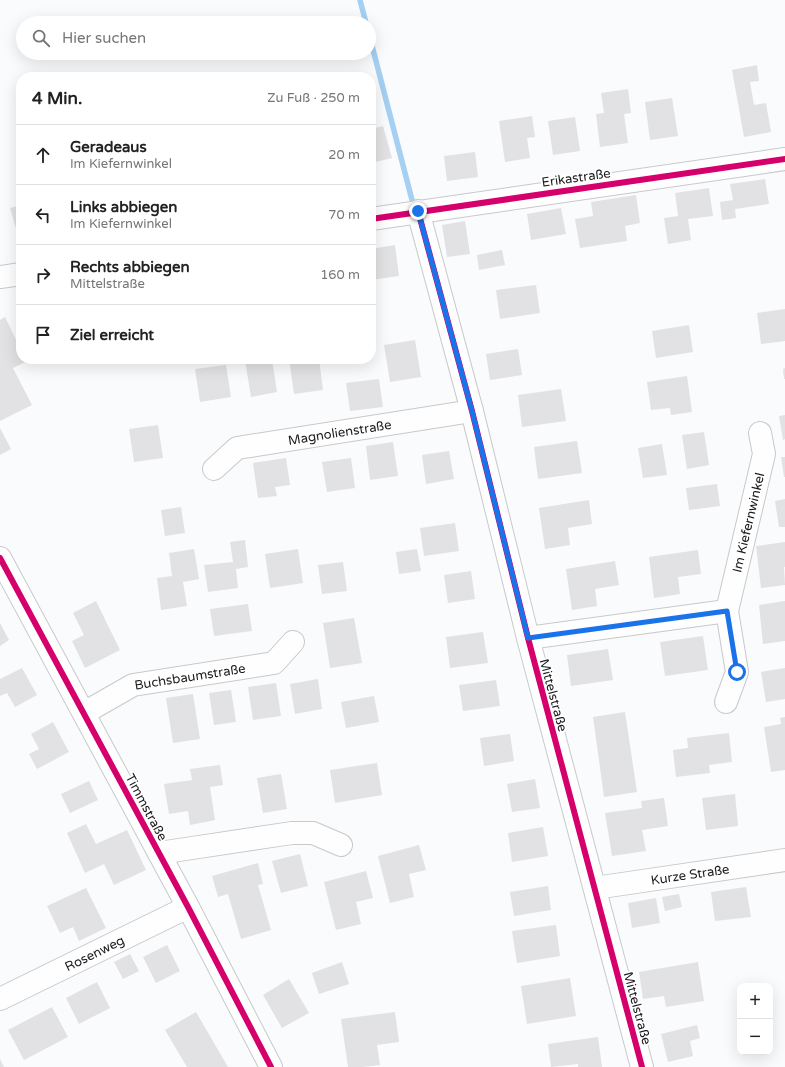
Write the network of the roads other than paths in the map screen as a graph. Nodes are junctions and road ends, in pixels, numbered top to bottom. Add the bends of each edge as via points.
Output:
1 (785, 159) edge
2 (418, 211) junction
3 (376, 218) edge
4 (16, 275) edge
5 (0, 277) edge
6 (472, 411) junction
7 (760, 433) dead end
8 (214, 469) dead end
9 (3, 569) edge
10 (727, 611) junction
11 (528, 638) junction
12 (292, 642) dead end
13 (726, 702) dead end
14 (84, 713) junction
15 (341, 845) dead end
16 (159, 853) junction
17 (785, 860) edge
18 (595, 888) junction
19 (188, 907) junction
20 (0, 999) edge
21 (271, 1067) edge
22 (642, 1067) edge

1 - 2 street, Erikastraße
2 - 3 street, Erikastraße
2 - 6 street, Mittelstraße
4 - 5 street
6 - 8 street, Magnolienstraße via 237,448
6 - 11 street, Mittelstraße
7 - 10 street, Im Kiefernwinkel via 764,454
9 - 14 street, Timmstraße
10 - 11 street
10 - 13 street, Im Kiefernwinkel via 737,672
11 - 18 street, Mittelstraße
12 - 14 street, Buchsbaumstraße via 274,664 134,685
14 - 16 street, Timmstraße
15 - 16 street, Timmstraße via 313,833 292,832
16 - 19 street, Timmstraße
17 - 18 street, Kurze Straße
18 - 22 street, Mittelstraße
19 - 20 street, Rosenweg
19 - 21 street, Timmstraße

